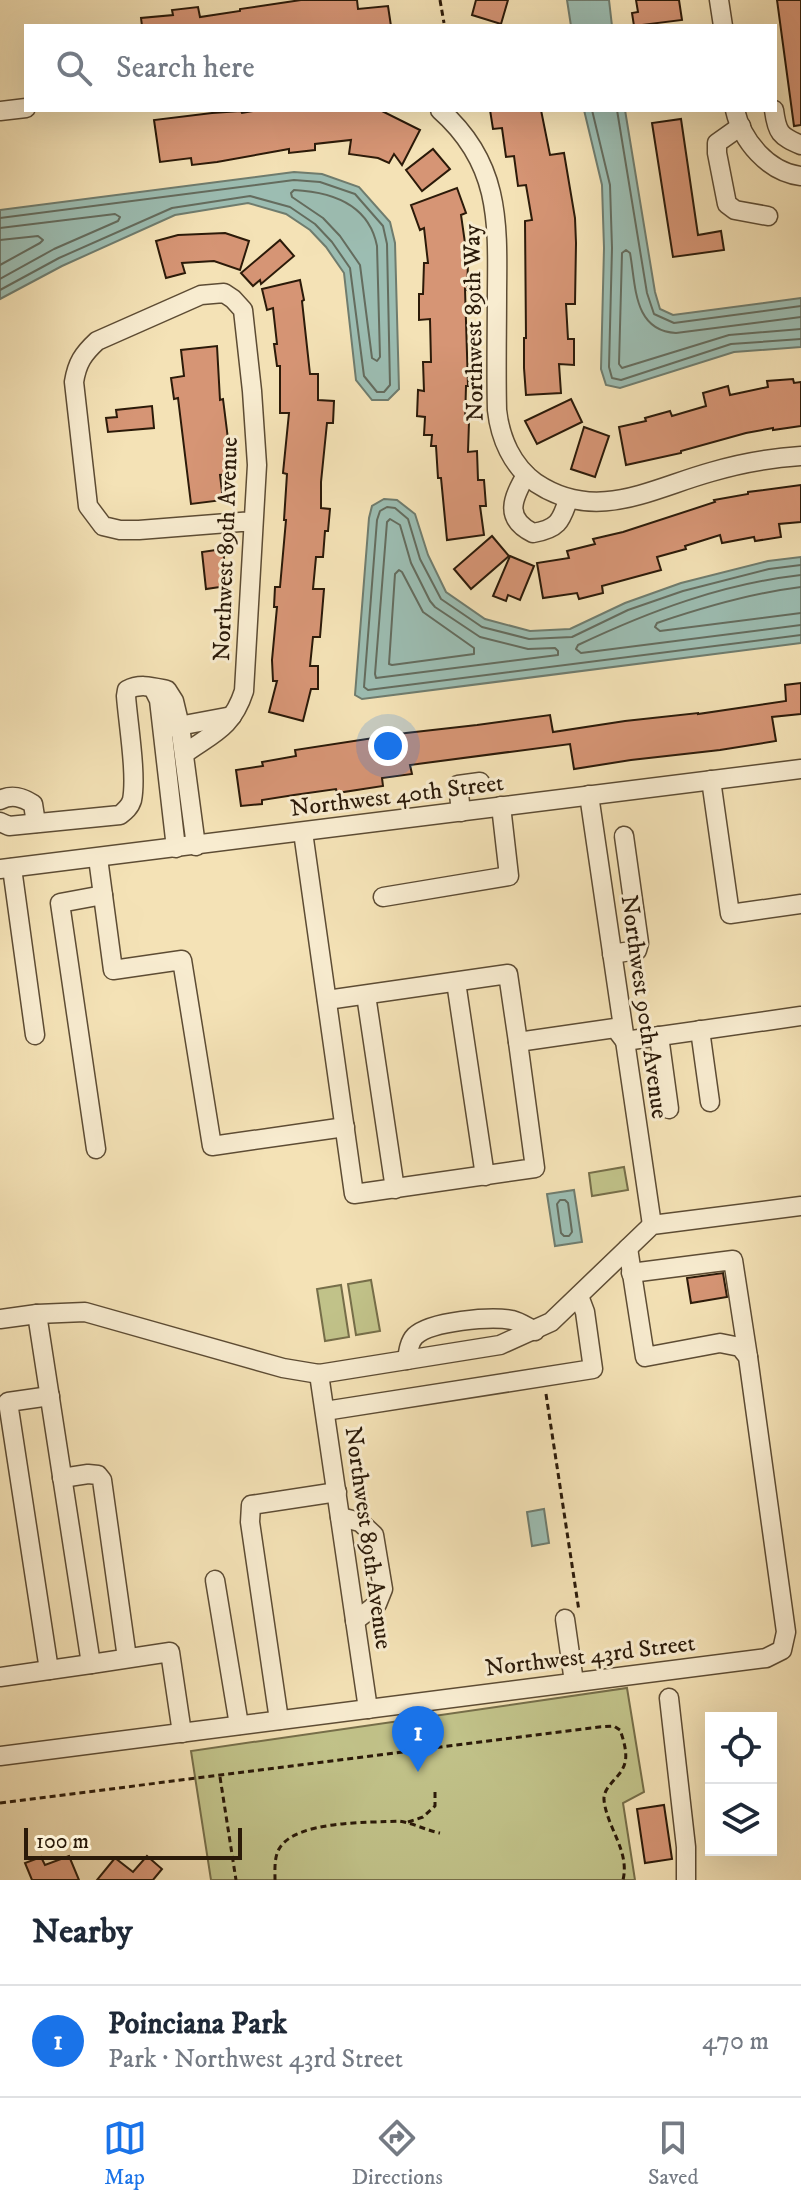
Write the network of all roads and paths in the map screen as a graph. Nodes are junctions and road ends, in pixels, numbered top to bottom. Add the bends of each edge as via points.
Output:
1 (440, 0) edge
2 (719, 0) edge
3 (444, 23) dead end
4 (723, 24) edge
5 (24, 108) edge
6 (0, 111) edge
7 (774, 112) edge
8 (448, 113) edge
9 (738, 118) edge
10 (801, 145) edge
11 (801, 176) edge
12 (768, 216) dead end
13 (801, 456) edge
14 (526, 475) junction
15 (568, 500) junction
16 (253, 521) junction
17 (232, 716) junction
18 (171, 727) junction
19 (184, 754) junction
20 (801, 769) edge
21 (711, 780) junction
22 (480, 782) dead end
23 (458, 785) junction
24 (439, 788) dead end
25 (589, 795) junction
26 (0, 800) edge
27 (501, 806) junction
28 (461, 812) junction
29 (0, 822) edge
30 (36, 823) junction
31 (303, 832) junction
32 (624, 836) dead end
33 (196, 846) junction
34 (176, 848) junction
35 (98, 858) junction
36 (6, 869) edge
37 (103, 895) junction
38 (383, 897) dead end
39 (801, 904) edge
40 (612, 954) junction
41 (456, 982) junction
42 (366, 995) junction
43 (327, 1000) junction
44 (801, 1016) edge
45 (700, 1030) junction
46 (35, 1035) dead end
47 (659, 1036) junction
48 (625, 1041) junction
49 (518, 1042) junction
50 (710, 1102) dead end
51 (669, 1109) dead end
52 (345, 1127) junction
53 (96, 1149) dead end
54 (485, 1176) junction
55 (395, 1189) junction
56 (801, 1206) edge
57 (652, 1225) junction
58 (628, 1248) junction
59 (631, 1273) junction
60 (579, 1296) junction
61 (37, 1314) junction
62 (0, 1319) edge
63 (535, 1331) junction
64 (748, 1357) junction
65 (407, 1360) junction
66 (319, 1374) junction
67 (543, 1377) junction
68 (50, 1396) junction
69 (325, 1411) junction
70 (62, 1478) junction
71 (337, 1492) junction
72 (340, 1517) junction
73 (215, 1580) dead end
74 (565, 1619) joint
75 (355, 1621) junction
76 (127, 1658) junction
77 (91, 1664) junction
78 (49, 1670) junction
79 (0, 1677) edge
80 (574, 1682) junction
81 (669, 1698) dead end
82 (368, 1709) junction
83 (279, 1720) junction
84 (239, 1725) junction
85 (182, 1733) junction
86 (0, 1756) edge
87 (220, 1776) junction
88 (435, 1789) dead end
89 (0, 1803) edge
90 (408, 1822) junction
91 (440, 1833) dead end
92 (236, 1880) edge
93 (275, 1880) edge
94 (623, 1880) edge
95 (686, 1880) edge

1 - 3 path
2 - 4 street
5 - 6 street
7 - 10 street via 783,137
8 - 14 street, Northwest 89th Way via 478,157 495,205 499,426
9 - 11 street via 748,142 767,162
9 - 12 street via 717,143 727,204
13 - 15 street, Northwest 89th Way via 746,463 626,499
14 - 15 street, Northwest 89th Way
14 - 15 street via 512,504 522,527 533,533 553,528
16 - 16 street, Northwest 89th Avenue via 257,465 252,391 243,310 233,299 224,293 201,295 97,341 83,354 74,382 88,506 103,526 139,530
16 - 17 street, Northwest 89th Avenue via 244,691
17 - 18 street
17 - 19 street, Northwest 89th Avenue
18 - 19 street
18 - 30 street via 174,701 167,690 144,685 127,690 129,808 120,815
18 - 34 street
19 - 33 street
20 - 21 street, Northwest 40th Street
21 - 25 street, Northwest 40th Street
21 - 39 street via 730,914
22 - 23 street
23 - 24 street
23 - 28 street
25 - 27 street, Northwest 40th Street
25 - 40 street, Northwest 90th Avenue
26 - 30 street via 23,797 33,804
27 - 28 street, Northwest 40th Street
27 - 38 street via 509,876
28 - 31 street, Northwest 40th Street
29 - 30 street
31 - 33 street, Northwest 40th Street
31 - 43 street
32 - 40 street via 639,943 637,950
33 - 34 street, Northwest 40th Street
34 - 35 street, Northwest 40th Street
35 - 36 street, Northwest 40th Street
35 - 37 street
36 - 46 street
37 - 52 street via 113,970 182,960 212,1146
37 - 53 street via 60,903
40 - 48 street, Northwest 90th Avenue
41 - 42 street
41 - 49 street via 508,974
41 - 54 street
42 - 43 street
42 - 55 street
43 - 52 street
44 - 45 street
45 - 47 street
45 - 50 street
47 - 48 street
47 - 51 street
48 - 49 street via 615,1028
48 - 57 street, Northwest 90th Avenue
49 - 54 street via 535,1168
52 - 55 street via 354,1194
54 - 55 street
56 - 57 street
57 - 58 street
58 - 59 street
58 - 60 street
59 - 64 street via 645,1357 720,1343 740,1347
59 - 64 street via 733,1260
60 - 63 street
60 - 67 street via 593,1369
61 - 62 street
61 - 66 street via 85,1312
61 - 68 street
63 - 65 street via 500,1345
63 - 65 street via 499,1318 460,1321 415,1336
64 - 80 street, Northwest 43rd Street via 786,1632 782,1650 766,1658
65 - 66 street
66 - 69 street, Northwest 89th Avenue
67 - 69 street
67 - 74 path via 580,1617
68 - 70 street
68 - 78 street via 8,1402
69 - 71 street, Northwest 89th Avenue
70 - 76 street via 88,1474 102,1480
70 - 77 street
71 - 72 street, Northwest 89th Avenue
71 - 83 street via 251,1505
72 - 75 street, Northwest 89th Avenue
72 - 75 street via 360,1522 374,1535 383,1589 377,1604
73 - 84 street
74 - 80 street
75 - 82 street, Northwest 89th Avenue
76 - 77 street
76 - 85 street via 170,1652
77 - 78 street
78 - 79 street
80 - 82 street, Northwest 43rd Street
81 - 95 street
82 - 83 street, Northwest 43rd Street
83 - 84 street, Northwest 43rd Street
84 - 85 street, Northwest 43rd Street
85 - 86 street, Northwest 43rd Street
87 - 89 path
87 - 92 path
87 - 94 path via 614,1726 620,1730 626,1758 604,1800 623,1854
88 - 90 path via 431,1811
90 - 91 path
90 - 93 path via 298,1833 280,1847

